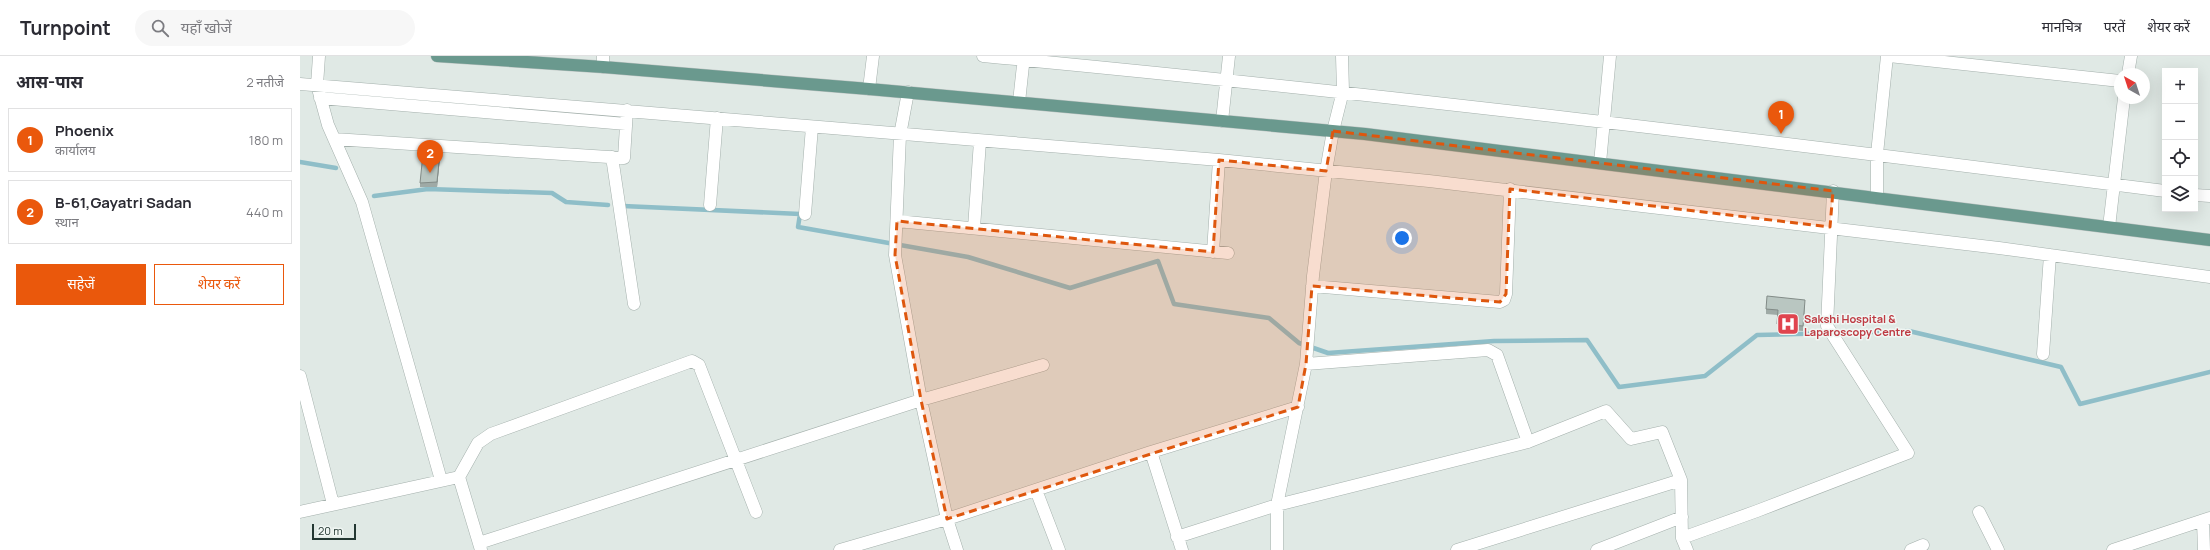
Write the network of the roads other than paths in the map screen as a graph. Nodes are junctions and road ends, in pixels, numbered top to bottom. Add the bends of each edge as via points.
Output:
1 (319, 56) edge
2 (437, 56) edge
3 (873, 56) edge
4 (983, 56) edge
5 (1229, 56) edge
6 (1342, 56) edge
7 (1610, 56) edge
8 (1888, 56) edge
9 (2132, 56) edge
10 (1024, 58) edge
11 (603, 61) edge
12 (2129, 68) edge
13 (1227, 79) junction
14 (2114, 80) edge
15 (317, 85) junction
16 (301, 86) edge
17 (869, 88) junction
18 (1343, 91) junction
19 (908, 92) junction
20 (320, 98) junction
21 (1019, 102) junction
22 (2123, 104) edge
23 (627, 110) junction
24 (717, 118) junction
25 (1222, 122) junction
26 (1604, 122) junction
27 (626, 124) junction
28 (812, 127) junction
29 (1333, 131) junction
30 (900, 135) junction
31 (334, 139) junction
32 (980, 141) junction
33 (1878, 154) junction
34 (612, 157) junction
35 (1219, 160) junction
36 (1600, 163) junction
37 (1326, 171) junction
38 (2113, 184) junction
39 (1510, 189) junction
40 (1833, 191) junction
41 (2162, 191) edge
42 (2198, 195) edge
43 (2210, 196) edge
44 (1877, 198) junction
45 (710, 205) dead end
46 (805, 214) dead end
47 (897, 221) junction
48 (1830, 227) junction
49 (2109, 227) junction
50 (974, 228) junction
51 (2210, 240) edge
52 (1213, 252) junction
53 (1228, 253) dead end
54 (2050, 255) junction
55 (2210, 277) edge
56 (1312, 286) junction
57 (634, 304) dead end
58 (2042, 354) dead end
59 (1306, 364) junction
60 (1043, 365) dead end
61 (300, 376) edge
62 (921, 400) junction
63 (1298, 407) junction
64 (1528, 442) junction
65 (1151, 452) junction
66 (735, 460) junction
67 (459, 477) junction
68 (441, 480) junction
69 (1681, 480) junction
70 (1036, 490) junction
71 (333, 504) junction
72 (1277, 505) junction
73 (300, 512) edge
74 (756, 512) dead end
75 (1979, 512) dead end
76 (1682, 517) junction
77 (947, 519) junction
78 (2206, 519) edge
79 (1178, 537) junction
80 (1682, 538) junction
81 (1923, 545) dead end
82 (480, 546) edge
83 (858, 547) edge
84 (840, 550) edge
85 (957, 550) edge
86 (1059, 550) edge
87 (1182, 550) edge
88 (1277, 550) edge
89 (1457, 550) edge
90 (1597, 550) edge
91 (1687, 550) edge
92 (1911, 550) edge
93 (1998, 550) edge
94 (2113, 550) edge
95 (2204, 550) edge

1 - 15 street
2 - 11 main road
3 - 17 street
4 - 10 street
5 - 13 street
6 - 18 street
7 - 26 street
8 - 14 street
8 - 33 street
9 - 12 street
10 - 13 street
10 - 21 street
11 - 17 main road
13 - 18 street
13 - 25 street
15 - 16 street
15 - 20 street
15 - 23 street
17 - 19 main road
18 - 26 street
18 - 29 street
19 - 21 main road
19 - 30 street
20 - 27 street
20 - 31 street
21 - 25 main road
22 - 38 street
23 - 24 street
23 - 27 street
24 - 28 street
24 - 45 street
25 - 29 main road
26 - 33 street
26 - 36 street
27 - 34 street via 624,158
28 - 30 street
28 - 46 street
29 - 36 main road
29 - 37 street
30 - 32 street
30 - 47 street
31 - 34 street
31 - 68 street via 362,202
32 - 35 street
32 - 50 street
33 - 38 street
33 - 44 street
34 - 57 street
35 - 37 street
35 - 52 street
36 - 40 main road
37 - 39 street
37 - 56 street
38 - 41 street
38 - 49 street
39 - 48 street
39 - 56 street via 1506,294 1500,302
40 - 44 main road
40 - 48 street
42 - 43 street
44 - 49 main road
47 - 50 street
47 - 62 street via 895,255
48 - 54 street
48 - 80 street via 1827,326 1908,452
49 - 51 main road
50 - 52 street
52 - 53 street
54 - 55 street
54 - 58 street
56 - 59 street
59 - 63 street
59 - 64 street via 1488,350 1498,355
60 - 62 street
61 - 71 street
62 - 66 street
62 - 77 street
63 - 65 street
63 - 72 street
64 - 69 street via 1606,411 1631,439 1662,432
64 - 72 street
65 - 70 street
65 - 79 street
66 - 67 street via 699,365 692,361 491,434 478,443
66 - 74 street
66 - 82 street
67 - 68 street
67 - 82 street
68 - 71 street
69 - 76 street
69 - 89 street
70 - 77 street
70 - 86 street
71 - 73 street
72 - 79 street
72 - 88 street
75 - 93 street
76 - 80 street
76 - 90 street
77 - 83 street
77 - 85 street
78 - 94 street
78 - 95 street
79 - 87 street
80 - 91 street
81 - 92 street
83 - 84 street

